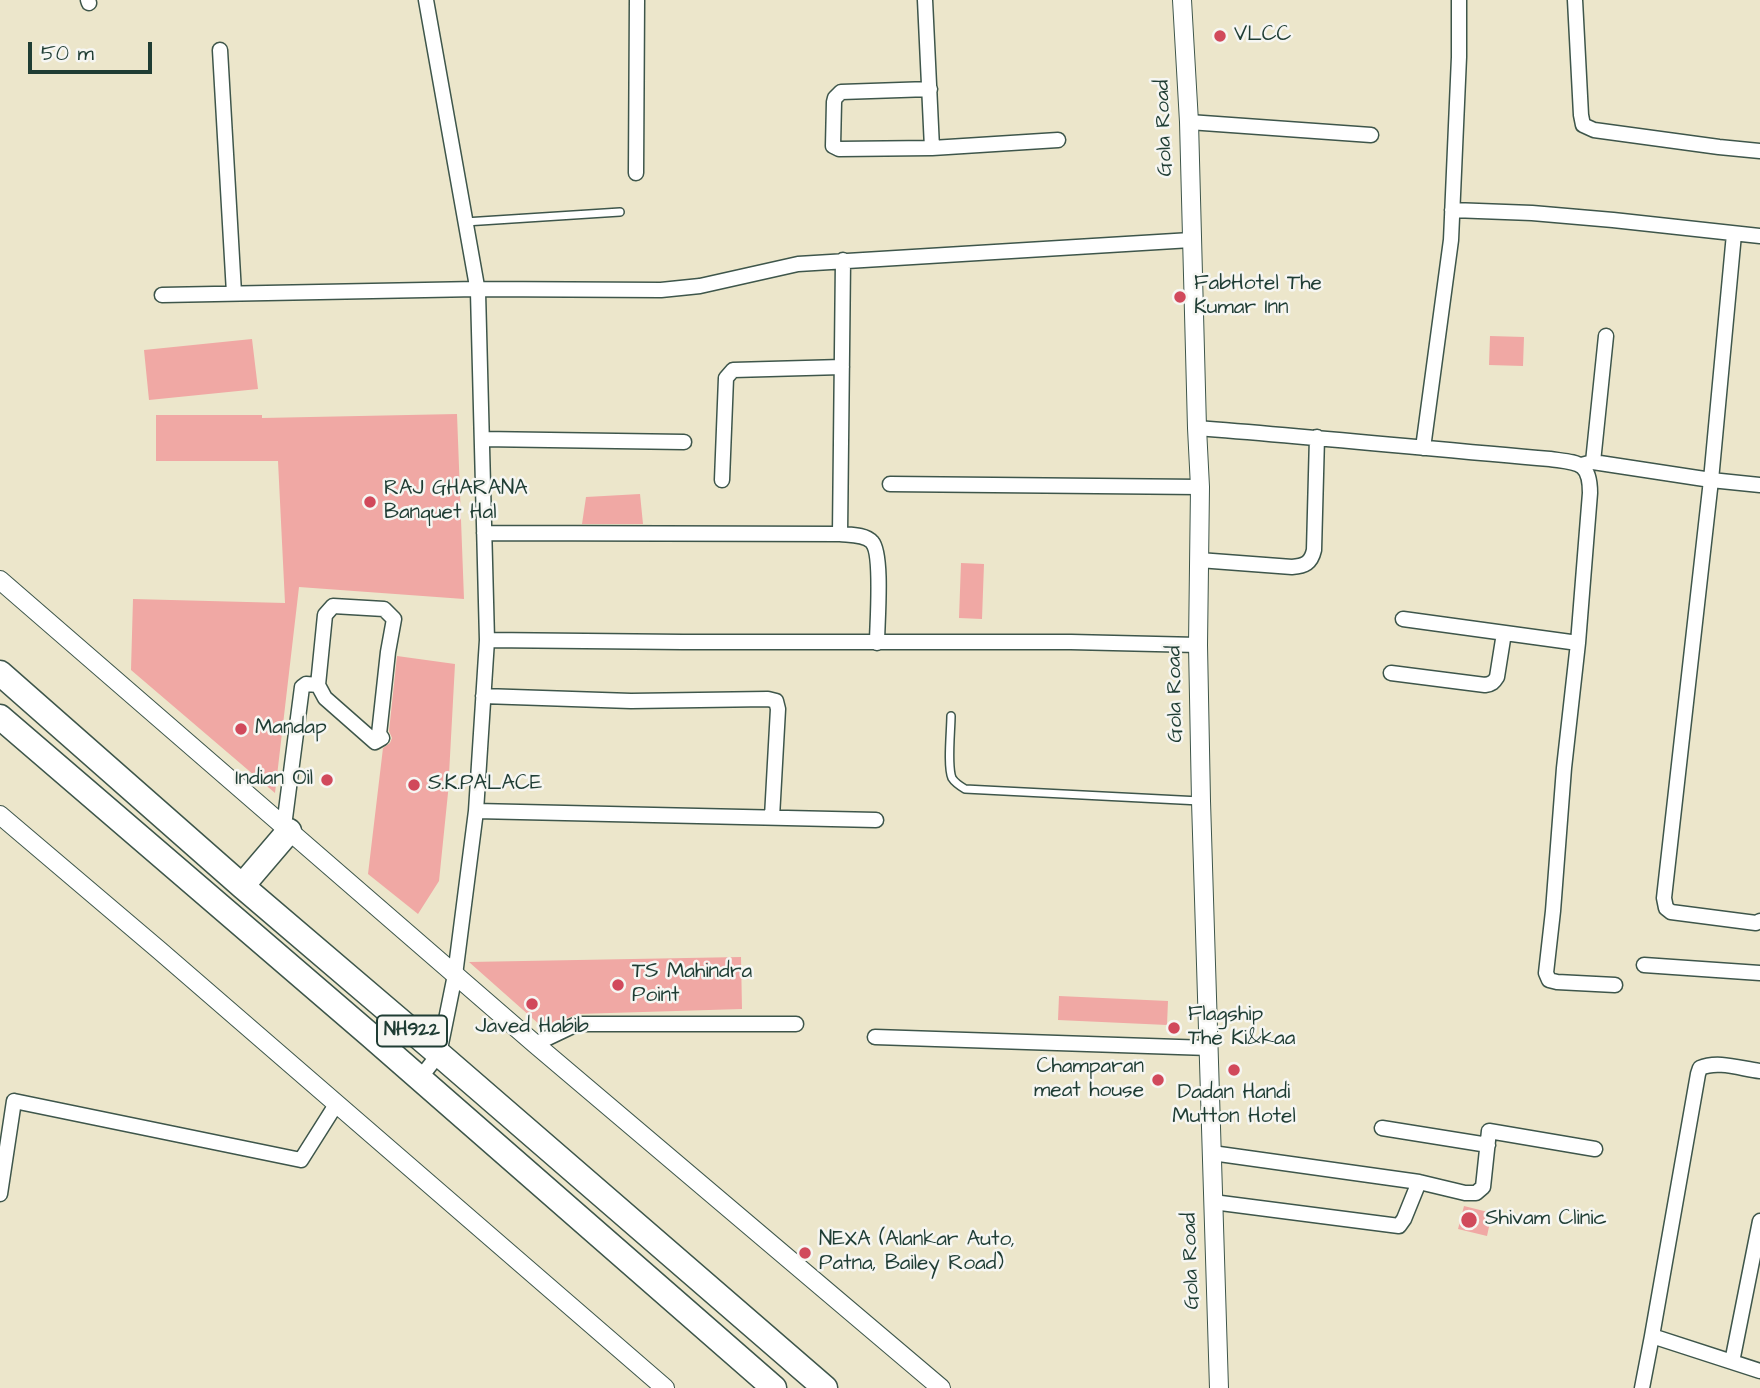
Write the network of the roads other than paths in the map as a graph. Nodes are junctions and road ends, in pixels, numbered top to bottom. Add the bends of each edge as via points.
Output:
1 (426, 0) edge
2 (637, 0) edge
3 (925, 0) edge
4 (1182, 0) edge
5 (1460, 0) edge
6 (1575, 0) edge
7 (220, 50) dead end
8 (930, 89) junction
9 (1189, 122) junction
10 (1371, 135) dead end
11 (1058, 140) dead end
12 (932, 148) junction
13 (1760, 151) edge
14 (636, 173) dead end
15 (1452, 209) junction
16 (620, 212) dead end
17 (465, 222) junction
18 (1734, 234) junction
19 (1760, 236) edge
20 (1191, 240) junction
21 (844, 260) junction
22 (477, 289) junction
23 (234, 293) junction
24 (162, 295) dead end
25 (1605, 336) dead end
26 (842, 367) junction
27 (1196, 428) junction
28 (1317, 437) junction
29 (482, 439) junction
30 (684, 442) dead end
31 (1423, 448) junction
32 (1587, 464) junction
33 (722, 480) dead end
34 (1711, 480) junction
35 (890, 484) dead end
36 (1760, 485) edge
37 (1199, 487) junction
38 (484, 533) junction
39 (840, 534) junction
40 (1199, 560) junction
41 (0, 580) edge
42 (1403, 620) dead end
43 (1504, 633) junction
44 (487, 640) junction
45 (877, 642) junction
46 (1578, 643) junction
47 (1198, 645) junction
48 (0, 673) edge
49 (1391, 673) dead end
50 (318, 685) junction
51 (483, 696) junction
52 (951, 716) dead end
53 (0, 717) edge
54 (1201, 801) junction
55 (477, 811) junction
56 (0, 815) edge
57 (772, 817) junction
58 (876, 820) dead end
59 (287, 829) junction
60 (242, 886) junction
61 (1760, 921) edge
62 (1644, 965) dead end
63 (1760, 973) edge
64 (455, 975) junction
65 (1615, 985) dead end
66 (796, 1024) dead end
67 (874, 1037) dead end
68 (535, 1044) junction
69 (1209, 1048) junction
70 (439, 1054) junction
71 (1760, 1071) edge
72 (420, 1078) junction
73 (337, 1103) junction
74 (1382, 1128) dead end
75 (1488, 1144) junction
76 (1595, 1149) dead end
77 (1212, 1153) junction
78 (1419, 1182) junction
79 (0, 1194) edge
80 (1213, 1202) junction
81 (1760, 1221) edge
82 (1652, 1336) junction
83 (1732, 1362) junction
84 (1760, 1371) edge
85 (665, 1388) edge
86 (774, 1388) edge
87 (825, 1388) edge
88 (941, 1388) edge
89 (1219, 1388) edge
90 (1642, 1388) edge

1 - 17 street
2 - 14 street
3 - 8 street
4 - 9 street, Gola Road
5 - 15 street
6 - 13 street via 1583,125
7 - 23 street
8 - 12 street
8 - 12 street via 841,92 834,102 832,146
9 - 10 street
9 - 20 street, Gola Road
11 - 12 street
15 - 18 street
15 - 31 street
16 - 17 lane
17 - 22 street
18 - 19 street
18 - 34 street
20 - 21 street
20 - 27 street, Gola Road
21 - 22 street via 661,290
21 - 26 street
22 - 23 street
22 - 29 street
23 - 24 street
25 - 32 street
26 - 33 street via 733,370 726,378
26 - 39 street
27 - 28 street
27 - 37 street, Gola Road
28 - 31 street
28 - 40 street via 1314,550 1308,563 1292,567
29 - 30 street
29 - 38 street
31 - 32 street
32 - 34 street
32 - 46 street via 1590,493
34 - 36 street
34 - 61 street via 1664,903 1671,912
35 - 37 street
37 - 40 street, Gola Road
38 - 39 street
38 - 44 street
39 - 45 street via 865,537 874,545
40 - 47 street, Gola Road
41 - 59 street
42 - 43 street
43 - 46 street
43 - 49 street via 1497,677 1490,684
44 - 45 street
44 - 51 street
45 - 47 street
46 - 65 street via 1546,973 1549,980 1557,982
47 - 54 street, Gola Road
48 - 60 highway, NH922
50 - 50 street via 328,609 384,608 390,612 394,619 382,738 375,742 325,698
50 - 59 street via 302,687
51 - 55 street
51 - 57 street via 776,701
52 - 54 lane via 950,770 965,789
53 - 72 highway, NH922
54 - 69 street, Gola Road
55 - 57 street
55 - 64 street
56 - 73 street
57 - 58 street
59 - 60 highway
59 - 64 street
60 - 70 highway, NH922
62 - 63 street
64 - 68 street
64 - 70 street
66 - 68 street via 577,1024
67 - 69 street
68 - 88 street
69 - 77 street, Gola Road
70 - 72 street
70 - 87 highway, NH922
71 - 82 street via 1716,1065 1700,1068
72 - 86 highway, NH922
73 - 79 street via 301,1160 14,1101
73 - 85 street
74 - 75 street
75 - 76 street via 1489,1131
75 - 78 street via 1483,1187 1476,1193
77 - 78 street
77 - 80 street, Gola Road
78 - 80 street via 1399,1226
80 - 89 street, Gola Road
81 - 83 street
82 - 83 street
82 - 90 street
83 - 84 street

